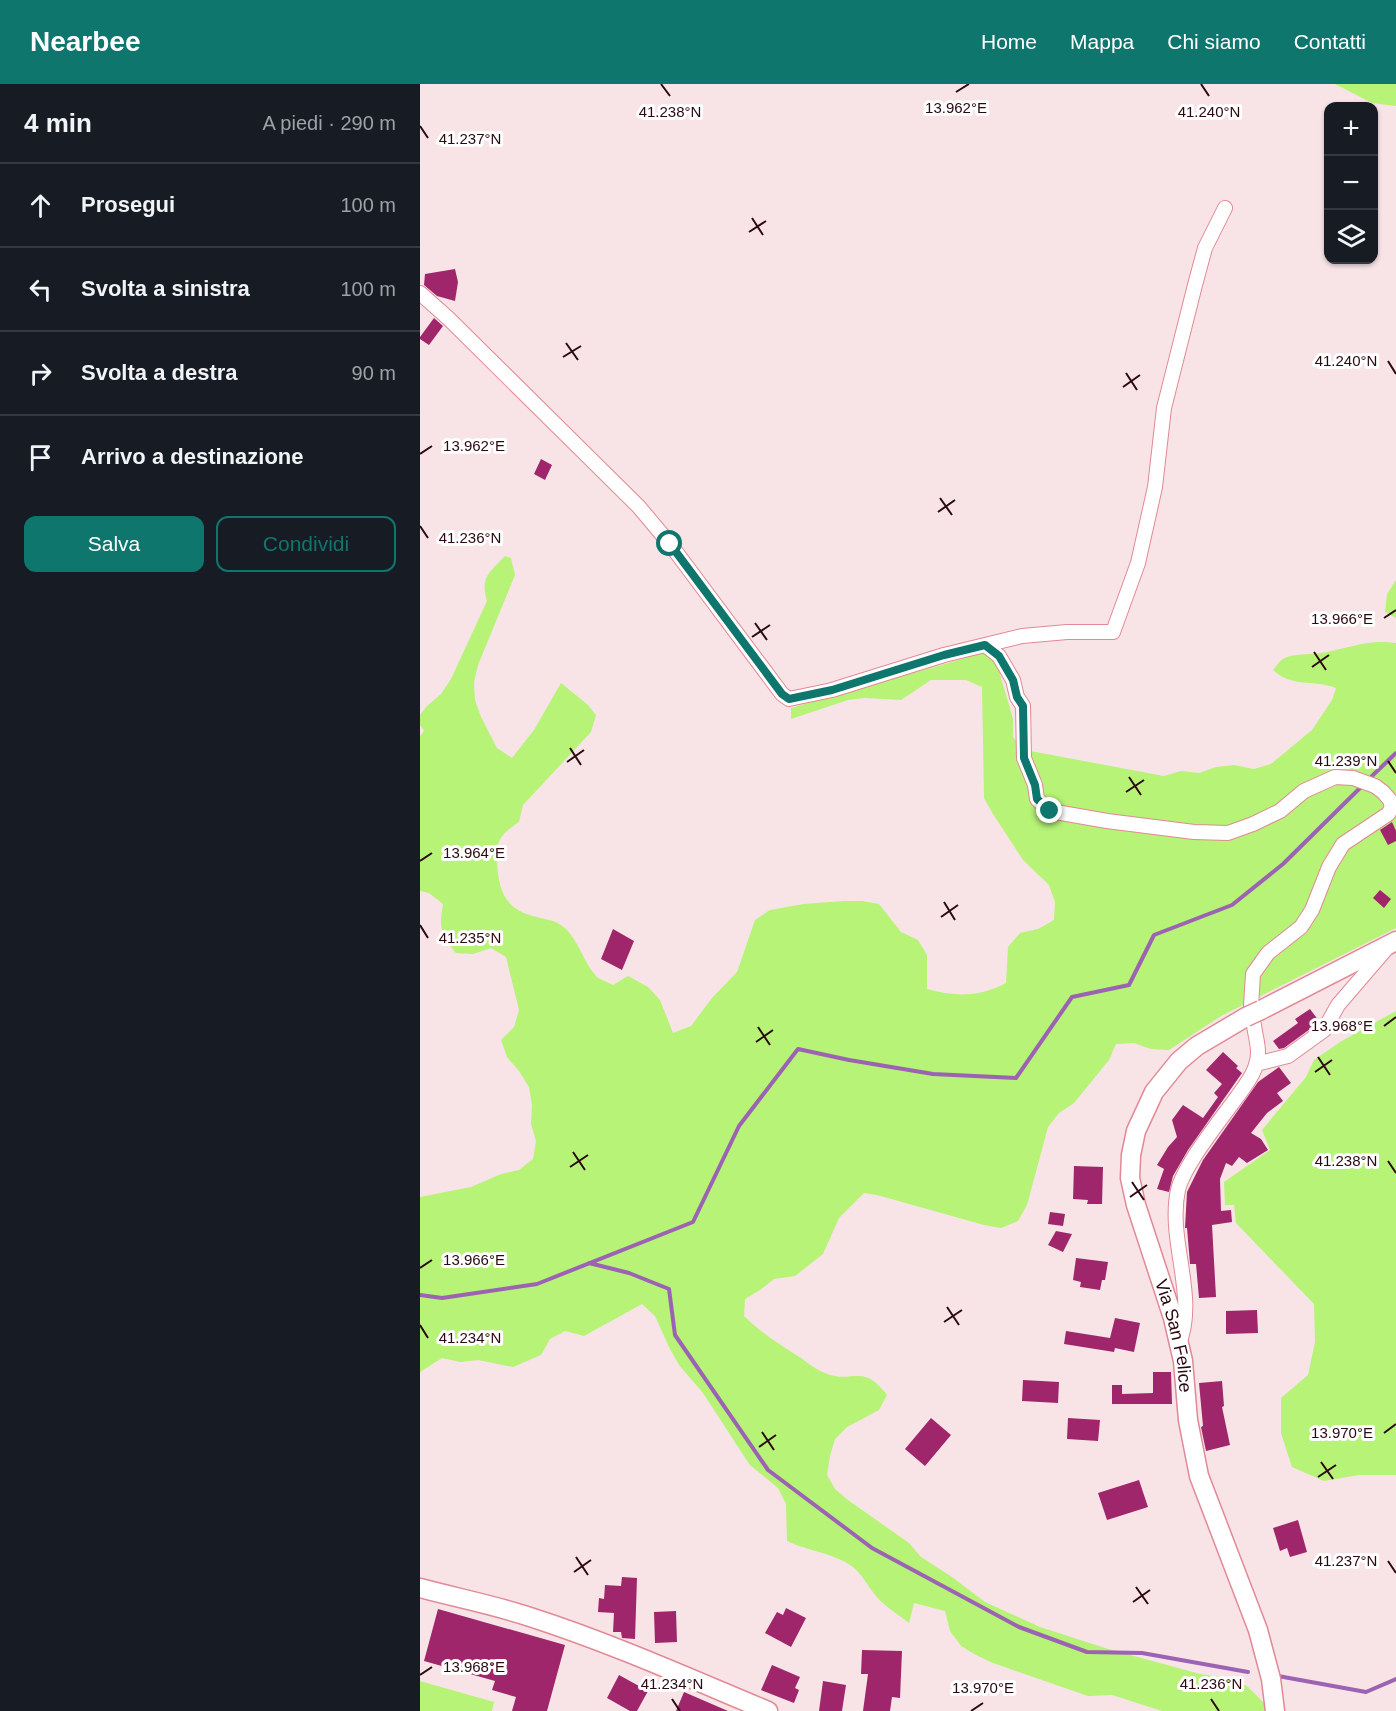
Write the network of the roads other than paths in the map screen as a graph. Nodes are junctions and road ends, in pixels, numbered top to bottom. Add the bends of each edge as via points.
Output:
1 (1225, 208) dead end
2 (420, 293) edge
3 (985, 645) junction
4 (1394, 942) edge
5 (1253, 1014) junction
6 (1256, 1064) junction
7 (1179, 1344) junction
8 (420, 1588) edge
9 (768, 1711) edge
10 (1275, 1711) edge

1 - 3 street via 1205,248 1195,285 1164,408 1155,487 1138,563 1113,632 1022,636
2 - 3 street via 639,507 789,699
3 - 5 street via 999,656 1013,680 1023,706 1024,758 1037,799 1050,811 1194,832 1228,833 1280,811 1304,791 1335,777 1375,786 1390,800 1392,808 1388,814 1343,844 1301,927 1268,953 1253,974
4 - 5 street, Via San Felice
4 - 6 street via 1338,1005 1324,1030 1288,1056
5 - 6 street
5 - 7 street, Via San Felice via 1197,1046 1179,1061 1154,1092 1136,1131 1130,1178
6 - 7 street via 1179,1188 1176,1212 1185,1310
7 - 10 street, Via San Felice via 1199,1476 1258,1630 1272,1678
8 - 9 street via 563,1628

